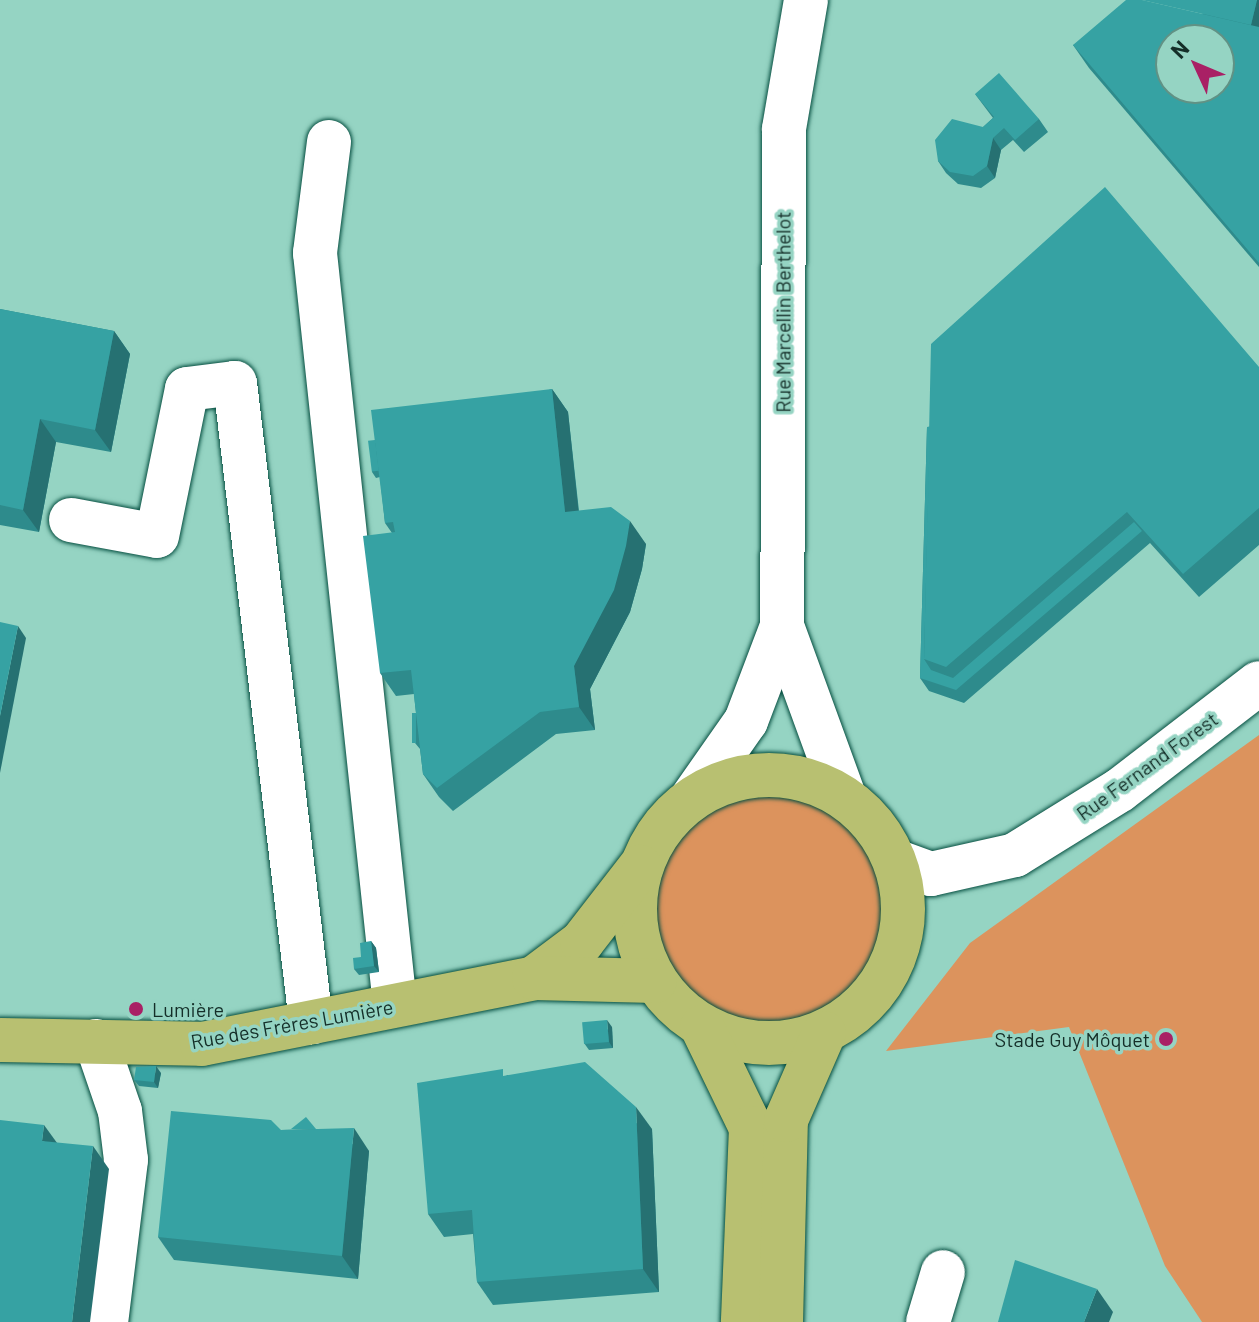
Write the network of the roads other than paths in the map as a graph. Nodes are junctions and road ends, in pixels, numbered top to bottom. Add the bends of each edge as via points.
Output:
1 (806, 0) edge
2 (329, 142) dead end
3 (71, 520) dead end
4 (782, 626) junction
5 (1259, 683) edge
6 (844, 796) junction
7 (692, 798) junction
8 (895, 861) junction
9 (641, 865) junction
10 (534, 978) junction
11 (655, 981) junction
12 (395, 1005) junction
13 (311, 1022) junction
14 (702, 1027) junction
15 (824, 1033) junction
16 (0, 1040) edge
17 (96, 1041) junction
18 (943, 1272) dead end
19 (106, 1322) edge
20 (743, 1322) edge
21 (781, 1322) edge
22 (928, 1322) edge

1 - 4 street, Rue Marcellin Berthelot via 784,129
2 - 12 street via 315,253
3 - 13 street via 157,536 187,389 235,383
4 - 6 street, Rue Marcellin Berthelot
4 - 7 street, Rue Marcellin Berthelot via 746,721
5 - 8 street, Rue Fernand Forest via 1120,790 1015,855 931,874
6 - 7 main road via 807,779 767,774 727,780
6 - 8 main road via 875,824
7 - 9 main road via 661,828
8 - 15 main road via 903,914 885,979 858,1010
9 - 10 main road, Rue des Frères Lumière via 582,942
9 - 11 main road via 634,905 639,945
10 - 11 main road, Rue des Frères Lumière
10 - 12 main road, Rue des Frères Lumière
11 - 14 main road
12 - 13 main road, Rue des Frères Lumière
13 - 17 main road, Rue des Frères Lumière via 202,1044
14 - 15 main road via 742,1041 784,1044
14 - 20 main road via 751,1128
15 - 21 main road via 786,1120
16 - 17 main road, Rue des Frères Lumière
17 - 19 street via 120,1111 126,1160
18 - 22 street

